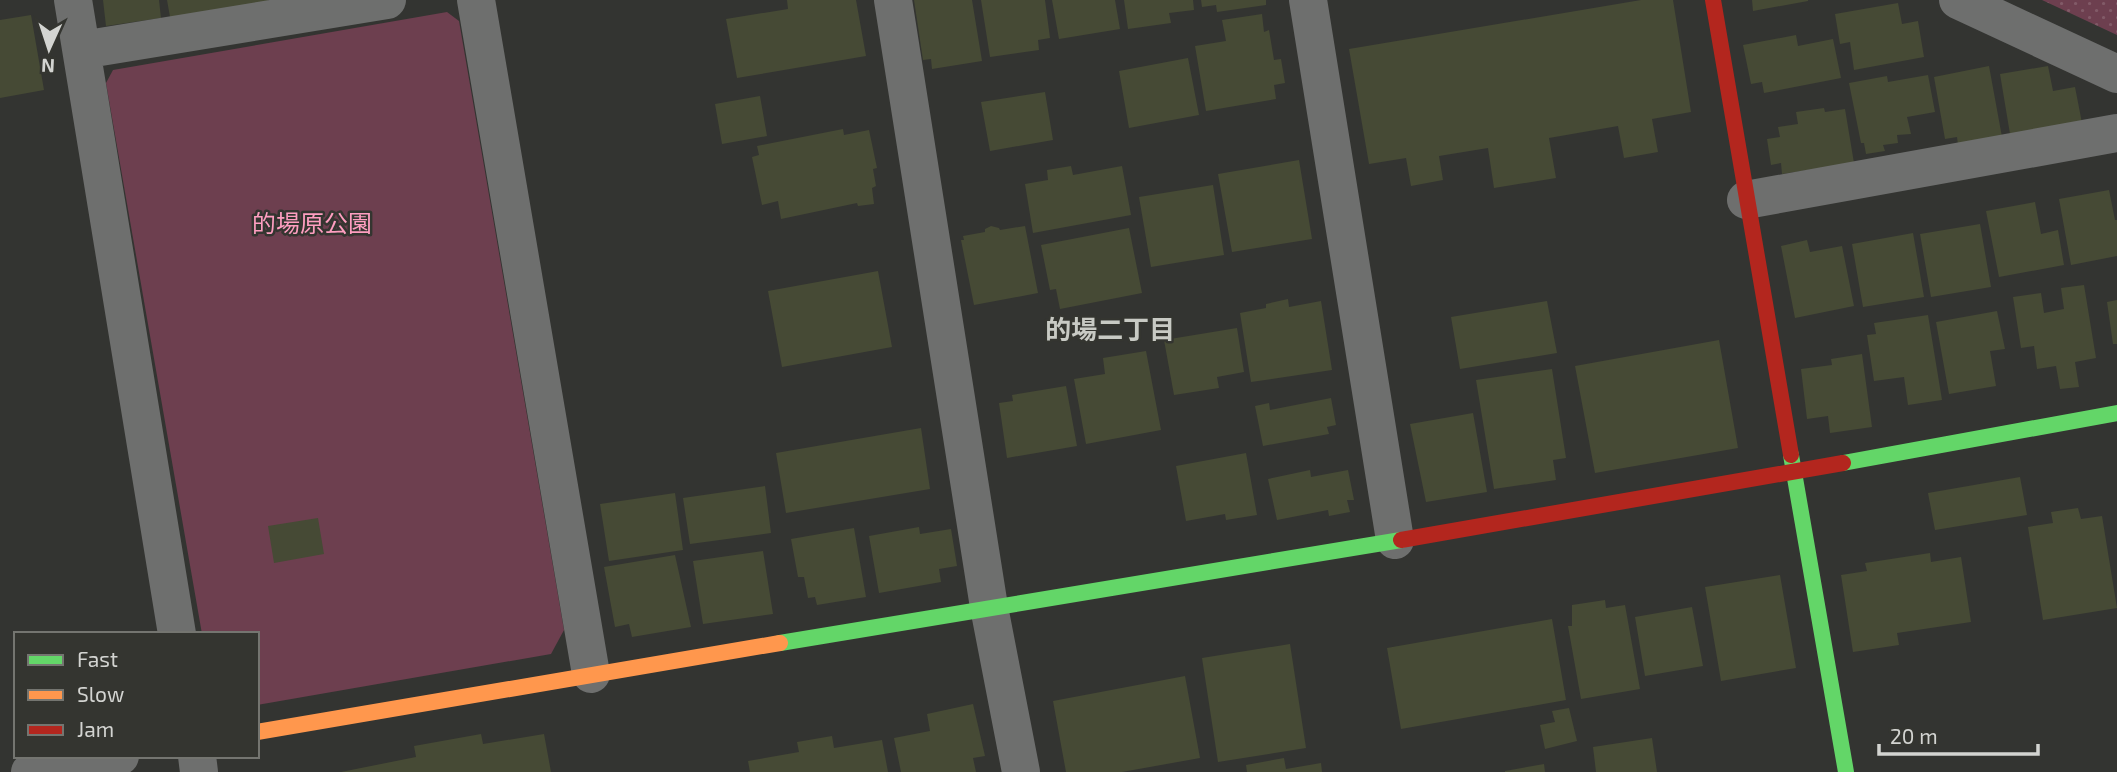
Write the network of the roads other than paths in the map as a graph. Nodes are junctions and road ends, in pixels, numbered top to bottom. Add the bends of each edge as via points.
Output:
1 (73, 0) edge
2 (387, 0) edge
3 (475, 0) edge
4 (893, 0) edge
5 (1308, 0) edge
6 (1713, 0) edge
7 (1958, 0) edge
8 (82, 50) junction
9 (2117, 74) edge
10 (2117, 133) edge
11 (1746, 200) junction
12 (2117, 413) edge
13 (1794, 473) junction
14 (1395, 540) junction
15 (989, 607) junction
16 (177, 632) edge
17 (591, 674) junction
18 (259, 732) edge
19 (109, 758) edge
20 (30, 772) edge
21 (1021, 772) edge
22 (1846, 772) edge

1 - 8 street
2 - 8 street
3 - 17 street
4 - 15 street
5 - 14 street
6 - 11 street
7 - 9 street
8 - 16 street
10 - 11 street
11 - 13 street
12 - 13 street
13 - 14 street
13 - 22 street
14 - 15 street
15 - 17 street
15 - 21 street
17 - 18 street
19 - 20 street

